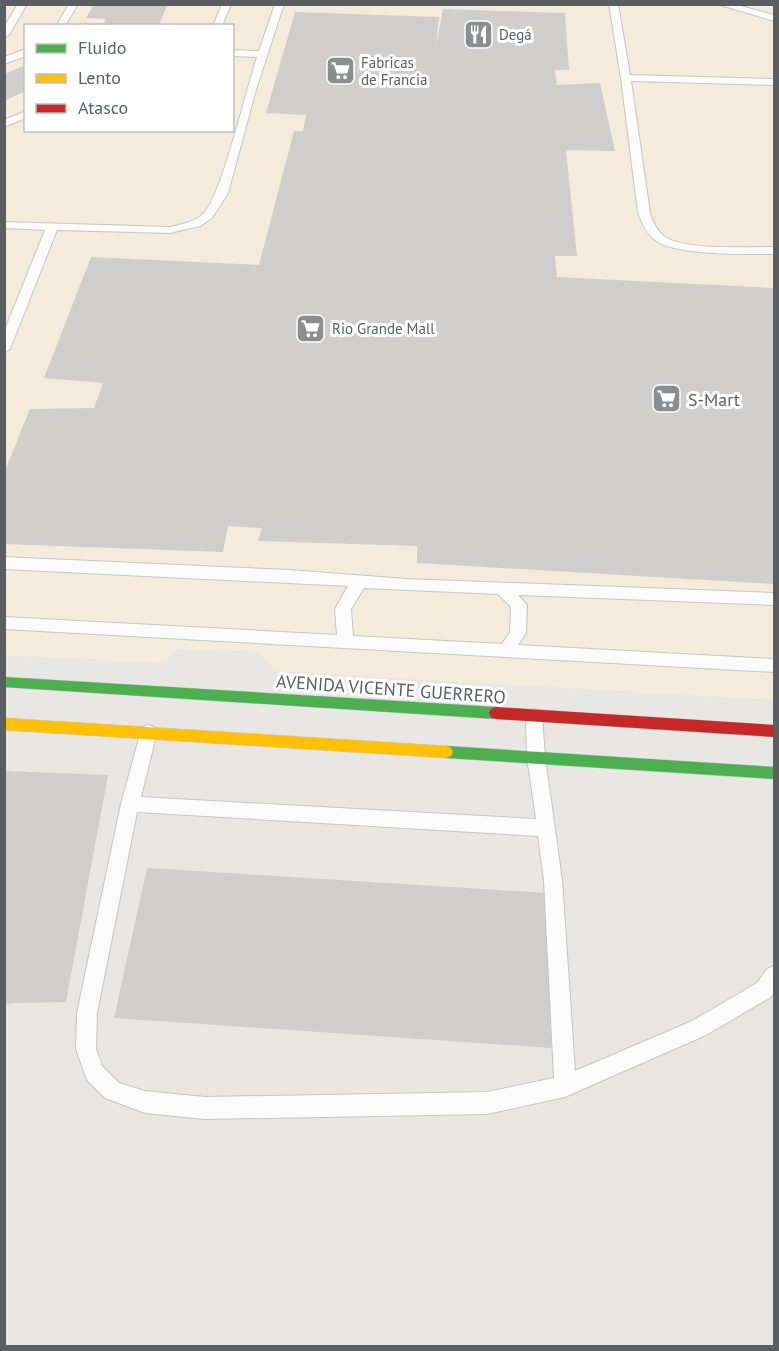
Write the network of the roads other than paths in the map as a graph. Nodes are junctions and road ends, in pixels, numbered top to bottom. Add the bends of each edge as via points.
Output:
1 (23, 4) edge
2 (74, 4) edge
3 (227, 4) edge
4 (280, 4) edge
5 (613, 4) edge
6 (721, 4) edge
7 (732, 5) edge
8 (774, 18) edge
9 (61, 24) edge
10 (218, 24) edge
11 (4, 35) edge
12 (24, 53) edge
13 (234, 53) edge
14 (264, 54) junction
15 (4, 61) edge
16 (626, 78) junction
17 (774, 82) edge
18 (24, 115) edge
19 (4, 124) edge
20 (4, 225) edge
21 (52, 227) junction
22 (774, 251) edge
23 (4, 349) edge
24 (12, 563) edge
25 (4, 575) edge
26 (361, 581) junction
27 (501, 588) junction
28 (774, 599) edge
29 (4, 623) edge
30 (347, 642) junction
31 (506, 651) junction
32 (774, 666) edge
33 (4, 682) edge
34 (534, 716) junction
35 (4, 724) edge
36 (774, 731) edge
37 (148, 732) junction
38 (536, 757) junction
39 (774, 773) edge
40 (130, 804) junction
41 (545, 828) junction
42 (774, 976) edge
43 (565, 1086) junction

1 - 11 lane
2 - 9 lane
3 - 10 lane
4 - 14 lane
5 - 16 lane
6 - 7 lane
7 - 8 lane
12 - 15 lane
13 - 14 lane
14 - 21 lane via 222,193 216,209 206,219 170,230
16 - 17 lane
16 - 22 lane via 644,213 656,235 681,245
18 - 19 lane
20 - 21 lane
21 - 23 lane
24 - 25 lane
24 - 26 lane
26 - 27 lane
26 - 30 lane via 344,600 341,621
27 - 28 lane
27 - 31 lane via 519,605 518,633
29 - 30 lane
30 - 31 lane
31 - 32 lane
33 - 34 street, AVENIDA VICENTE GUERRERO
34 - 36 street, AVENIDA VICENTE GUERRERO
34 - 38 lane
35 - 37 street
37 - 38 street
37 - 40 lane
38 - 39 street
38 - 41 lane
40 - 41 lane
40 - 43 lane via 87,1013 86,1049 94,1073 112,1091 145,1102 206,1108 487,1103
41 - 43 lane via 553,880
42 - 43 lane via 764,990 699,1028

